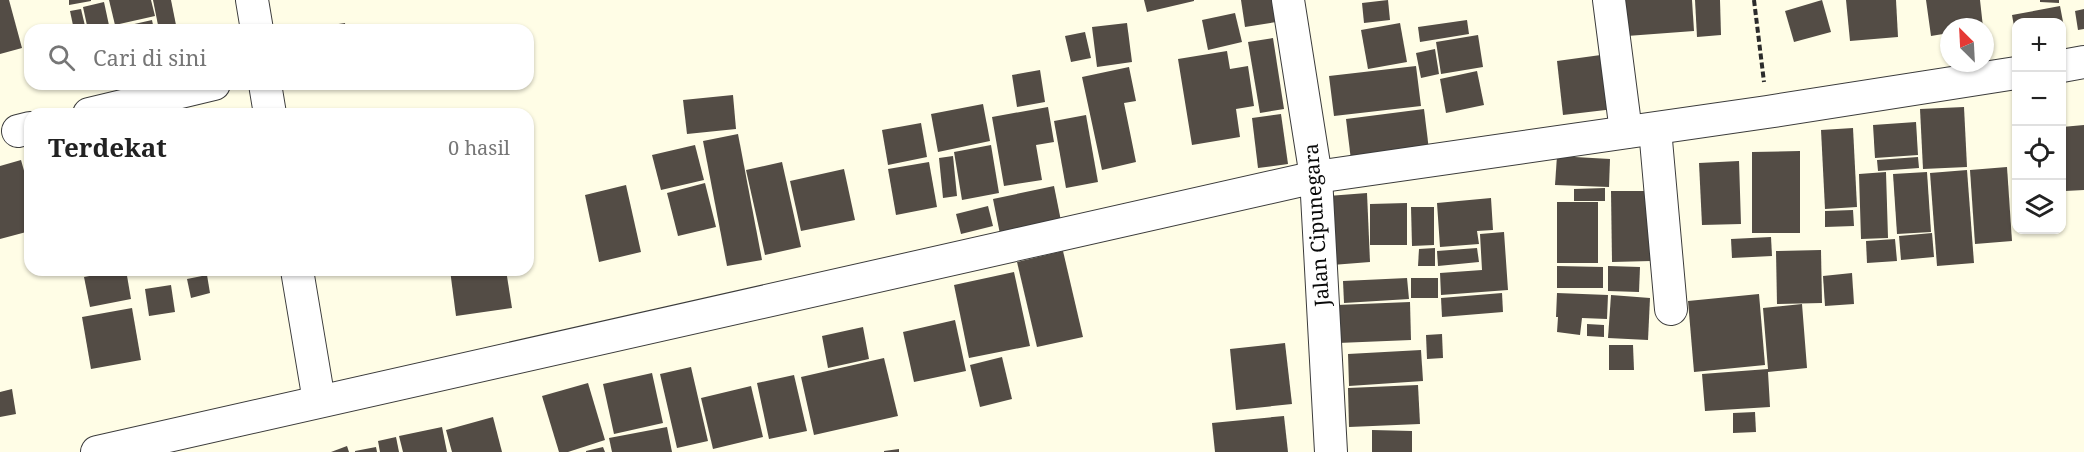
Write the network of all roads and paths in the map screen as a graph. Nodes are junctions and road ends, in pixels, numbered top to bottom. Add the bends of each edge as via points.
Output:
1 (252, 0) edge
2 (1288, 0) edge
3 (1609, 0) edge
4 (1754, 0) edge
5 (256, 24) edge
6 (2084, 62) edge
7 (2066, 65) edge
8 (2012, 74) edge
9 (189, 90) edge
10 (266, 90) edge
11 (114, 108) edge
12 (269, 108) edge
13 (1767, 112) junction
14 (1641, 130) junction
15 (1316, 177) junction
16 (298, 276) edge
17 (1671, 309) dead end
18 (319, 401) junction
19 (97, 452) edge
20 (1331, 452) edge

1 - 5 street
2 - 15 street, Jalan Cipunegara
3 - 14 street
4 - 13 path
6 - 7 street
8 - 13 street
9 - 11 street
10 - 12 street
13 - 14 street
14 - 15 street
14 - 17 street
15 - 18 street
15 - 20 street, Jalan Cipunegara
16 - 18 street
18 - 19 street

